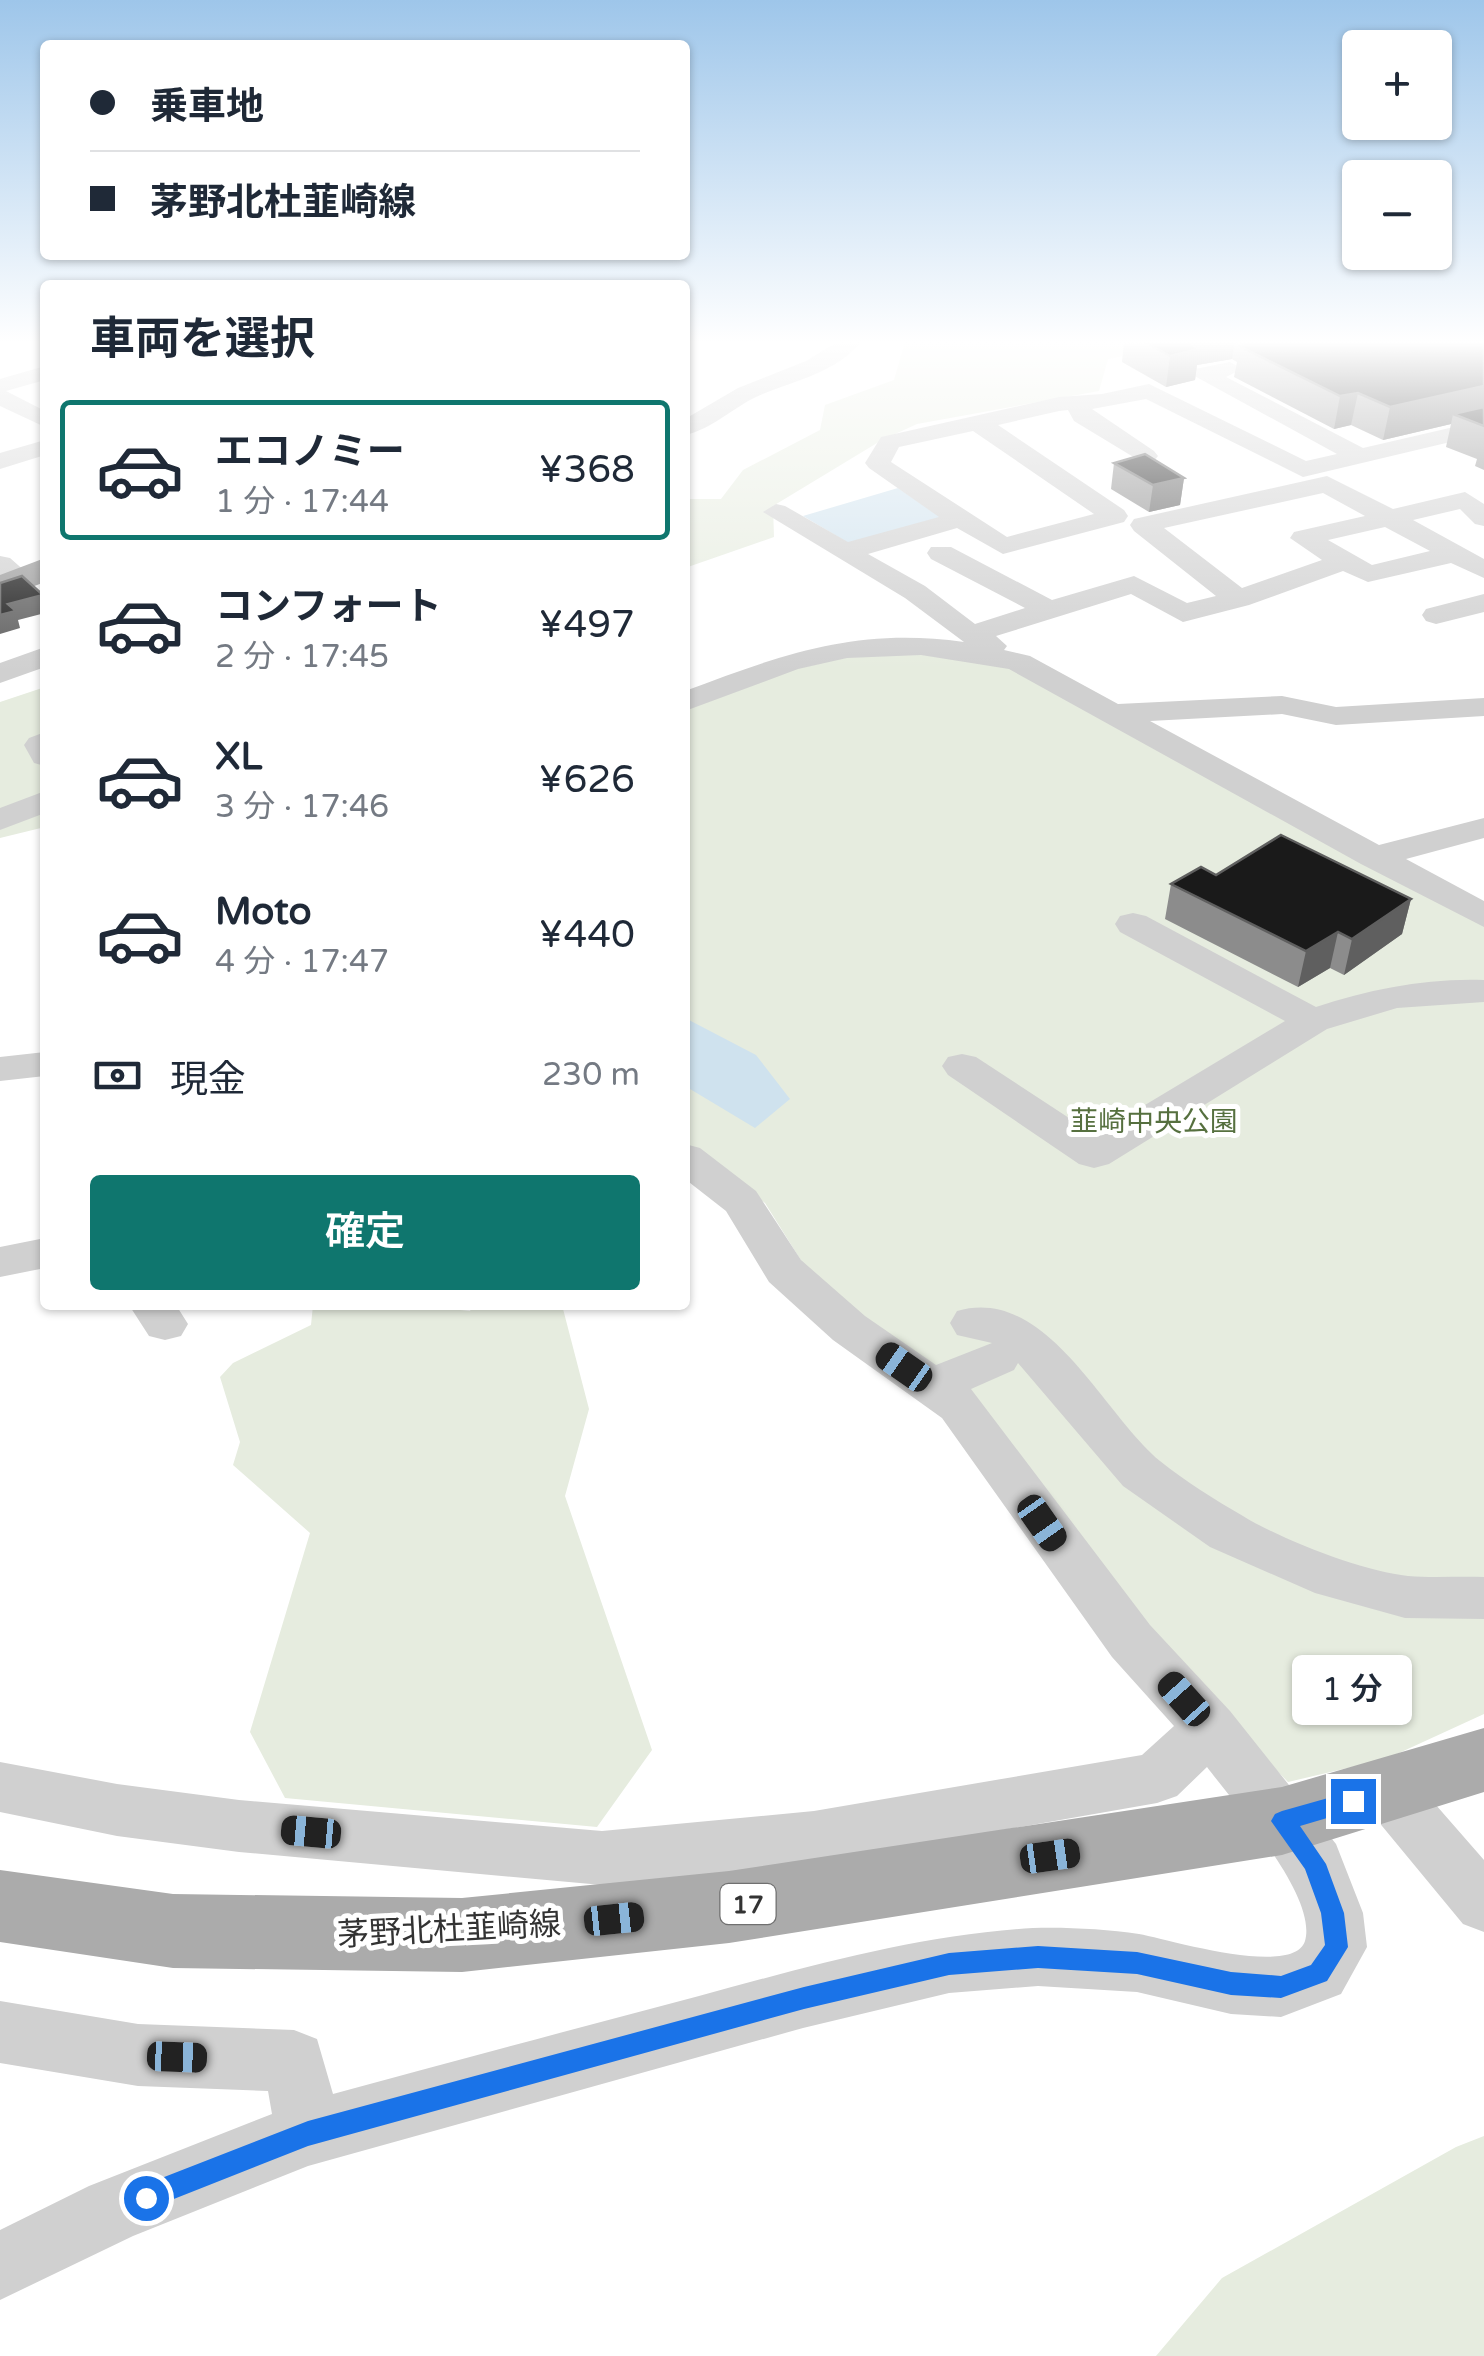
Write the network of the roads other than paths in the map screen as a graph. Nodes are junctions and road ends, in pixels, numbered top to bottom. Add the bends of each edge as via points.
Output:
1 (29, 452) edge
2 (884, 452) edge
3 (1021, 452) edge
4 (1139, 452) edge
5 (1269, 452) edge
6 (1352, 452) edge
7 (1378, 452) edge
8 (1404, 452) edge
9 (1145, 456) edge
10 (1360, 456) junction
11 (0, 461) edge
12 (1484, 488) edge
13 (1245, 502) junction
14 (776, 512) dead end
15 (1388, 518) junction
16 (1484, 518) edge
17 (956, 520) junction
18 (1304, 538) junction
19 (847, 552) junction
20 (941, 552) dead end
21 (1454, 554) junction
22 (1346, 561) junction
23 (1484, 570) edge
24 (981, 574) junction
25 (914, 592) junction
26 (1239, 599) junction
27 (1484, 603) edge
28 (1048, 610) junction
29 (1436, 615) dead end
30 (972, 634) junction
31 (40, 658) edge
32 (1020, 662) junction
33 (0, 674) edge
34 (690, 700) edge
35 (1484, 707) edge
36 (1116, 713) junction
37 (40, 803) edge
38 (0, 820) edge
39 (1484, 828) edge
40 (1373, 857) junction
41 (1484, 916) edge
42 (1133, 924) dead end
43 (1484, 991) edge
44 (1313, 1020) junction
45 (40, 1065) edge
46 (962, 1066) dead end
47 (0, 1069) edge
48 (690, 1162) edge
49 (40, 1254) edge
50 (0, 1262) edge
51 (932, 1386) junction
52 (1484, 1598) edge
53 (1210, 1728) junction
54 (1484, 1760) edge
55 (0, 1787) edge
56 (1388, 1790) junction
57 (1282, 1821) junction
58 (1484, 1904) edge
59 (0, 1906) edge
60 (0, 2032) edge
61 (308, 2134) junction
62 (0, 2266) edge

1 - 11 street
2 - 17 street via 878,463
3 - 17 street via 1115,516 1003,546
4 - 9 street
5 - 10 street via 1303,469
6 - 10 street
7 - 10 street
8 - 12 street
13 - 15 street via 1327,484
13 - 18 street
13 - 26 street via 1143,525
14 - 19 street
15 - 16 street via 1465,500
15 - 18 street
15 - 21 street
17 - 19 street
18 - 22 street
19 - 25 street
20 - 24 street
21 - 22 street via 1368,574
21 - 23 street
22 - 26 street
24 - 25 street
24 - 28 street
25 - 30 street
26 - 28 street via 1183,613 1134,584
27 - 29 street
28 - 30 street
30 - 32 street
31 - 33 street
32 - 34 street via 940,646 880,644 819,653
32 - 36 street
35 - 36 street via 1336,716 1282,704
36 - 40 street
37 - 38 street
39 - 40 street
40 - 41 street
42 - 44 street
43 - 44 street via 1400,996
44 - 46 street via 1094,1154
45 - 47 street
48 - 51 street via 741,1201 785,1271 849,1328
49 - 50 street
51 - 52 street via 1000,1325 1037,1353 1141,1473 1228,1533 1333,1578 1406,1597
51 - 53 street via 958,1405 1120,1626
53 - 55 street via 1157,1778 814,1837 602,1858 239,1826
53 - 57 street
54 - 56 main road, 茅野北杜韮崎線 / 17
56 - 57 main road, 茅野北杜韮崎線 / 17
56 - 58 street
57 - 59 main road, 茅野北杜韮崎線 / 17 via 729,1907 462,1935 173,1931
57 - 61 street via 1315,1864 1333,1913 1336,1947 1319,1973 1281,1987 1231,1984 1137,1963 1038,1957 949,1964
60 - 61 street via 138,2056 294,2061
61 - 62 street via 113,2210

